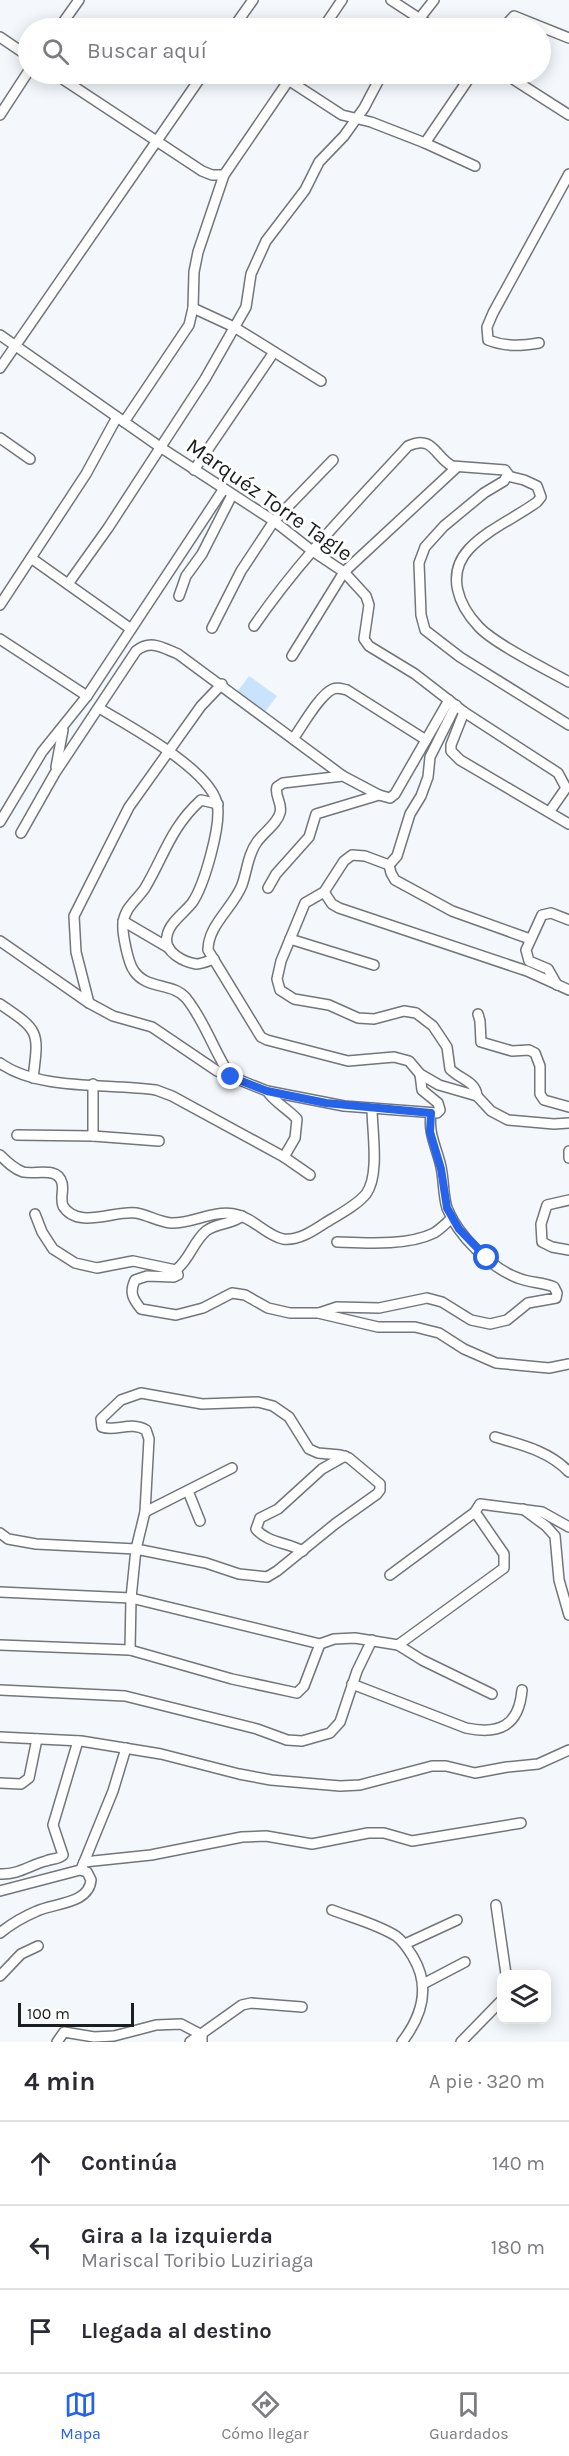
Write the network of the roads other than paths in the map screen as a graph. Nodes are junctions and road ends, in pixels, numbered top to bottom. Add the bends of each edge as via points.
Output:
1 (79, 0) edge
2 (253, 0) edge
3 (342, 0) edge
4 (392, 0) edge
5 (434, 0) edge
6 (66, 18) edge
7 (240, 18) edge
8 (330, 18) edge
9 (417, 18) edge
10 (419, 18) edge
11 (551, 31) edge
12 (0, 38) edge
13 (569, 38) edge
14 (18, 50) edge
15 (20, 84) edge
16 (70, 84) edge
17 (195, 84) edge
18 (286, 84) edge
19 (300, 84) edge
20 (377, 84) edge
21 (465, 84) edge
22 (521, 84) edge
23 (0, 115) edge
24 (569, 115) edge
25 (356, 117) junction
26 (157, 142) junction
27 (425, 143) junction
28 (475, 166) dead end
29 (569, 174) edge
30 (224, 176) junction
31 (193, 308) junction
32 (234, 327) junction
33 (0, 335) edge
34 (538, 343) dead end
35 (15, 345) junction
36 (274, 352) junction
37 (0, 368) edge
38 (321, 381) dead end
39 (121, 420) junction
40 (0, 438) edge
41 (160, 447) junction
42 (30, 459) dead end
43 (333, 460) dead end
44 (456, 468) junction
45 (194, 470) junction
46 (508, 476) junction
47 (228, 493) junction
48 (274, 521) junction
49 (311, 550) junction
50 (31, 558) junction
51 (344, 572) junction
52 (68, 584) junction
53 (179, 596) dead end
54 (0, 605) edge
55 (254, 626) dead end
56 (212, 628) dead end
57 (132, 629) junction
58 (0, 639) edge
59 (292, 656) dead end
60 (569, 682) edge
61 (222, 684) junction
62 (87, 696) junction
63 (452, 702) junction
64 (99, 708) junction
65 (465, 712) junction
66 (569, 725) edge
67 (64, 728) junction
68 (293, 739) junction
69 (426, 740) junction
70 (168, 751) junction
71 (55, 772) junction
72 (343, 776) junction
73 (566, 784) edge
74 (379, 795) junction
75 (218, 804) junction
76 (550, 811) junction
77 (0, 822) edge
78 (569, 824) edge
79 (21, 833) dead end
80 (389, 864) junction
81 (268, 888) dead end
82 (324, 892) junction
83 (569, 920) edge
84 (123, 921) junction
85 (290, 939) junction
86 (530, 939) junction
87 (0, 940) edge
88 (169, 948) junction
89 (214, 959) junction
90 (374, 965) dead end
91 (557, 985) junction
92 (569, 990) edge
93 (89, 1003) junction
94 (0, 1004) edge
95 (478, 1014) dead end
96 (0, 1063) edge
97 (420, 1074) junction
98 (231, 1077) junction
99 (33, 1078) junction
100 (93, 1084) junction
101 (267, 1091) junction
102 (477, 1096) junction
103 (569, 1107) edge
104 (372, 1108) junction
105 (431, 1113) junction
106 (569, 1124) edge
107 (17, 1135) dead end
108 (93, 1136) junction
109 (159, 1141) dead end
110 (569, 1151) edge
111 (0, 1155) edge
112 (284, 1156) junction
113 (569, 1158) edge
114 (310, 1175) dead end
115 (569, 1200) edge
116 (35, 1214) dead end
117 (242, 1216) junction
118 (452, 1218) junction
119 (337, 1242) dead end
120 (569, 1250) edge
121 (176, 1270) junction
122 (318, 1313) junction
123 (569, 1364) edge
124 (495, 1437) dead end
125 (345, 1456) junction
126 (232, 1468) dead end
127 (569, 1472) edge
128 (188, 1491) junction
129 (521, 1508) junction
130 (145, 1512) junction
131 (475, 1512) junction
132 (200, 1521) dead end
133 (569, 1527) edge
134 (0, 1533) edge
135 (136, 1549) junction
136 (303, 1551) junction
137 (390, 1575) dead end
138 (0, 1592) edge
139 (131, 1598) junction
140 (569, 1615) edge
141 (372, 1640) junction
142 (320, 1644) junction
143 (0, 1645) edge
144 (398, 1645) junction
145 (130, 1650) junction
146 (352, 1684) junction
147 (0, 1690) edge
148 (522, 1690) dead end
149 (492, 1694) dead end
150 (0, 1737) edge
151 (37, 1739) junction
152 (78, 1741) junction
153 (126, 1748) junction
154 (569, 1750) edge
155 (0, 1783) edge
156 (520, 1822) dead end
157 (82, 1866) junction
158 (0, 1874) edge
159 (0, 1891) edge
160 (496, 1905) dead end
161 (332, 1910) dead end
162 (456, 1920) dead end
163 (0, 1933) edge
164 (405, 1944) junction
165 (38, 1946) dead end
166 (465, 1962) dead end
167 (505, 1970) edge
168 (0, 1976) edge
169 (423, 1984) junction
170 (497, 2004) edge
171 (302, 2007) dead end
172 (202, 2038) edge
173 (57, 2042) edge
174 (190, 2042) edge
175 (402, 2042) edge
176 (461, 2042) edge

1 - 6 street
2 - 7 street
3 - 8 street
4 - 9 street
5 - 10 street
11 - 13 street
12 - 14 street
15 - 23 street
16 - 26 street
17 - 26 street
18 - 30 street
19 - 25 street via 342,115
20 - 25 street
21 - 27 street
22 - 24 street
25 - 27 street
25 - 32 street via 319,162 305,190 266,241 250,274 246,307
26 - 30 street via 202,171
26 - 35 street
27 - 28 street
29 - 34 street via 487,327 486,336 493,342 513,346
30 - 31 street via 198,252
31 - 32 street
31 - 39 street via 189,325
32 - 36 street
32 - 41 street
33 - 35 street, Marquéz Torre Tagle
35 - 37 street
35 - 39 street, Marquéz Torre Tagle
36 - 38 street
36 - 45 street
39 - 41 street, Marquéz Torre Tagle
39 - 50 street
40 - 42 street
41 - 45 street, Marquéz Torre Tagle
41 - 52 street
43 - 48 street
44 - 46 street via 505,470
44 - 49 street via 430,445 408,446
44 - 51 street
45 - 47 street, Marquéz Torre Tagle
46 - 60 street via 537,486 539,500 468,550 457,571 458,594 480,628
46 - 66 street via 444,526 425,547 419,563 423,627 460,657
47 - 48 street, Marquéz Torre Tagle
47 - 53 street
47 - 57 street
48 - 49 street, Marquéz Torre Tagle
48 - 56 street via 241,571
49 - 51 street, Marquéz Torre Tagle
49 - 55 street
50 - 52 street
50 - 54 street
51 - 59 street
51 - 63 street, Marquéz Torre Tagle via 366,596 369,605 364,639 369,646
52 - 57 street
57 - 62 street
58 - 62 street
61 - 64 street via 178,654 153,644 143,645
61 - 68 street
61 - 70 street
62 - 67 street
63 - 65 street, Marquéz Torre Tagle
63 - 69 street
63 - 80 street via 430,757 421,796 410,813 397,856
64 - 70 street
64 - 71 street
65 - 73 street, Marquéz Torre Tagle via 558,773
65 - 76 street via 451,752
67 - 71 street
67 - 77 street via 42,752
68 - 69 street via 330,690 338,688
68 - 72 street
69 - 74 street via 395,795
70 - 75 street via 207,782
70 - 93 street via 129,807 74,916 76,952
71 - 79 street
72 - 74 street
72 - 89 street via 277,787 280,814 256,843 242,886 208,942
73 - 76 street
74 - 81 street via 316,813 309,837
75 - 84 street via 201,800 179,822 144,890
75 - 88 street via 203,885 167,934
76 - 78 street
80 - 82 street via 352,855
80 - 86 street via 395,880 452,911
82 - 85 street via 305,903
82 - 91 street via 339,908 516,967
83 - 86 street via 544,914
84 - 88 street
84 - 98 street via 133,970 144,981 184,996
85 - 90 street
85 - 102 street via 277,979 280,990 294,999 329,1005 358,1018 374,1019 404,1011 416,1013 433,1026 447,1047 450,1069 470,1082
86 - 91 street via 527,958 548,969
87 - 93 street
88 - 89 street via 181,960 199,964
89 - 97 street via 267,1040 348,1061 393,1057 409,1061
91 - 92 street
93 - 98 street via 113,1016 153,1027 216,1071
94 - 99 street via 36,1033
95 - 103 street via 481,1042 535,1053 540,1066 540,1094 544,1100
96 - 99 street
97 - 102 street via 439,1085
97 - 105 street via 423,1090 438,1103 440,1110
98 - 101 street
99 - 100 street
100 - 108 street
100 - 112 street via 156,1090 172,1096
101 - 104 street
101 - 112 street via 273,1101 297,1119 295,1138
102 - 106 street via 491,1111 508,1120
104 - 105 street
104 - 117 street via 374,1174 362,1199 312,1231 291,1239 275,1236
105 - 118 street via 430,1132
107 - 108 street
108 - 109 street
110 - 113 street
111 - 117 street via 26,1173 51,1172 57,1176 62,1183 63,1206 75,1216 132,1213 173,1223 226,1213
112 - 114 street
115 - 120 street via 547,1205 541,1224 542,1242
116 - 121 street via 53,1250 75,1263 97,1268 133,1261
117 - 121 street via 206,1231 186,1262
118 - 119 street via 426,1236 380,1243
118 - 122 street via 495,1264 520,1279 552,1286 557,1291 556,1298 528,1303 507,1320 490,1324 471,1320 442,1302 427,1298 379,1308 337,1307
121 - 122 street via 178,1275 174,1277 147,1276 135,1280 132,1298 141,1309 176,1315 203,1308 232,1293 245,1295 268,1308
122 - 123 street via 378,1327 415,1326 439,1333 496,1363 549,1368
124 - 127 street via 540,1451
125 - 130 street via 309,1449 289,1417 268,1404 202,1404 135,1394 122,1400 100,1422 104,1428 133,1425 147,1433
125 - 136 street via 378,1482 379,1492
125 - 136 street via 321,1469 256,1524 260,1534
126 - 128 street
128 - 130 street
128 - 132 street
129 - 131 street via 485,1503 477,1506
129 - 133 street via 542,1512
129 - 140 street via 555,1536 559,1580
130 - 135 street
131 - 137 street
131 - 144 street via 504,1554 504,1568
134 - 135 street via 8,1539 36,1544
135 - 136 street via 206,1563 239,1575 267,1576
135 - 139 street
138 - 139 street
139 - 142 street
139 - 145 street
141 - 142 street via 334,1639
141 - 144 street
141 - 146 street
142 - 145 street via 304,1686 297,1694
143 - 145 street
144 - 149 street
146 - 147 street via 340,1722 330,1733 302,1741 125,1696
146 - 148 street via 480,1731 492,1731 515,1717
150 - 151 street
151 - 152 street
151 - 155 street via 29,1778 21,1784
152 - 153 street
152 - 158 street via 53,1825 63,1855 17,1873
153 - 154 street via 249,1776 340,1786 360,1785 432,1766 475,1773 538,1764
153 - 157 street
156 - 157 street via 412,1841 384,1833 312,1844 266,1836 242,1837
157 - 159 street
157 - 163 street via 92,1880 81,1896 39,1909
160 - 167 street
161 - 164 street
162 - 164 street
164 - 169 street
165 - 168 street via 21,1954
166 - 169 street
169 - 175 street via 420,2014
170 - 176 street
171 - 172 street via 242,2005
172 - 173 street via 181,2024 156,2025 114,2037 64,2032
172 - 174 street

